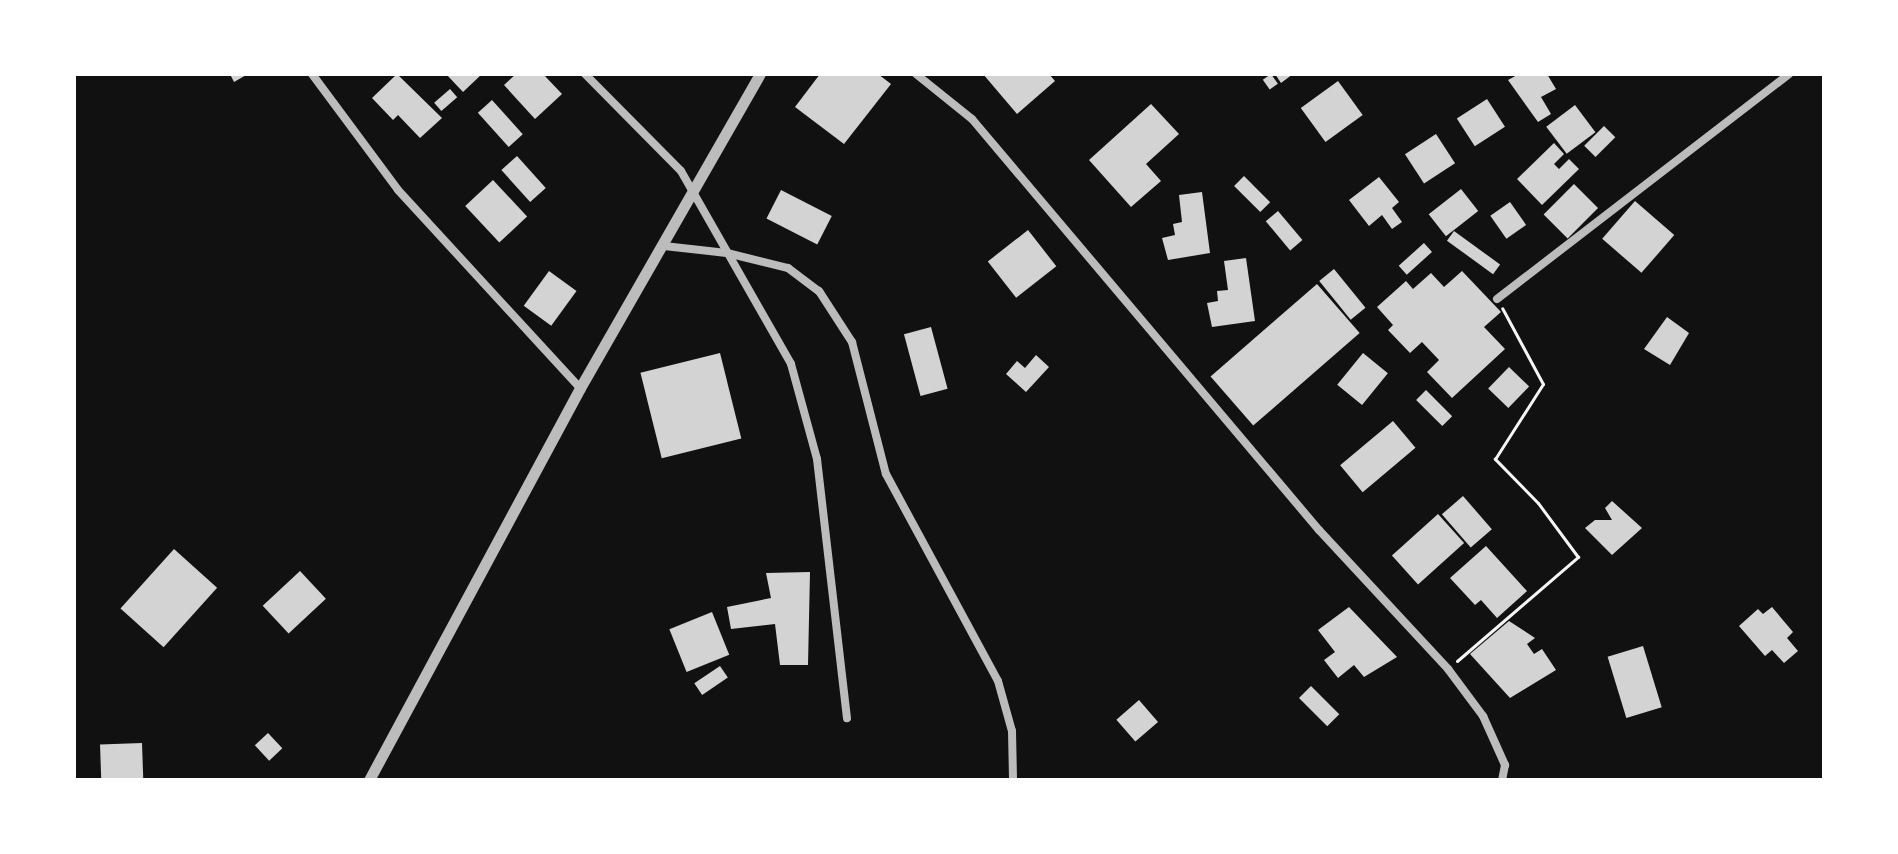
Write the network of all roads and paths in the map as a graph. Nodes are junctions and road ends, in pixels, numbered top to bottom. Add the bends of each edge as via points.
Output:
1 (312, 74) edge
2 (585, 74) edge
3 (760, 74) edge
4 (916, 74) edge
5 (1789, 74) edge
6 (693, 197) junction
7 (664, 246) junction
8 (727, 253) junction
9 (1497, 299) joint
10 (580, 388) junction
11 (1448, 669) junction
12 (847, 718) dead end
13 (369, 780) edge
14 (1013, 780) edge
15 (1502, 780) edge

1 - 10 street via 398,190
2 - 6 street via 664,151
3 - 6 street
4 - 11 street via 972,119 1319,530
5 - 9 street
6 - 7 street
6 - 8 street
7 - 8 street
7 - 10 street
8 - 12 street via 791,364 817,459
8 - 14 street via 788,268 819,291 852,342 886,474 998,681 1012,731
9 - 11 path via 1543,384 1495,459 1538,503 1578,557
10 - 13 street
11 - 15 street via 1483,716 1505,765

